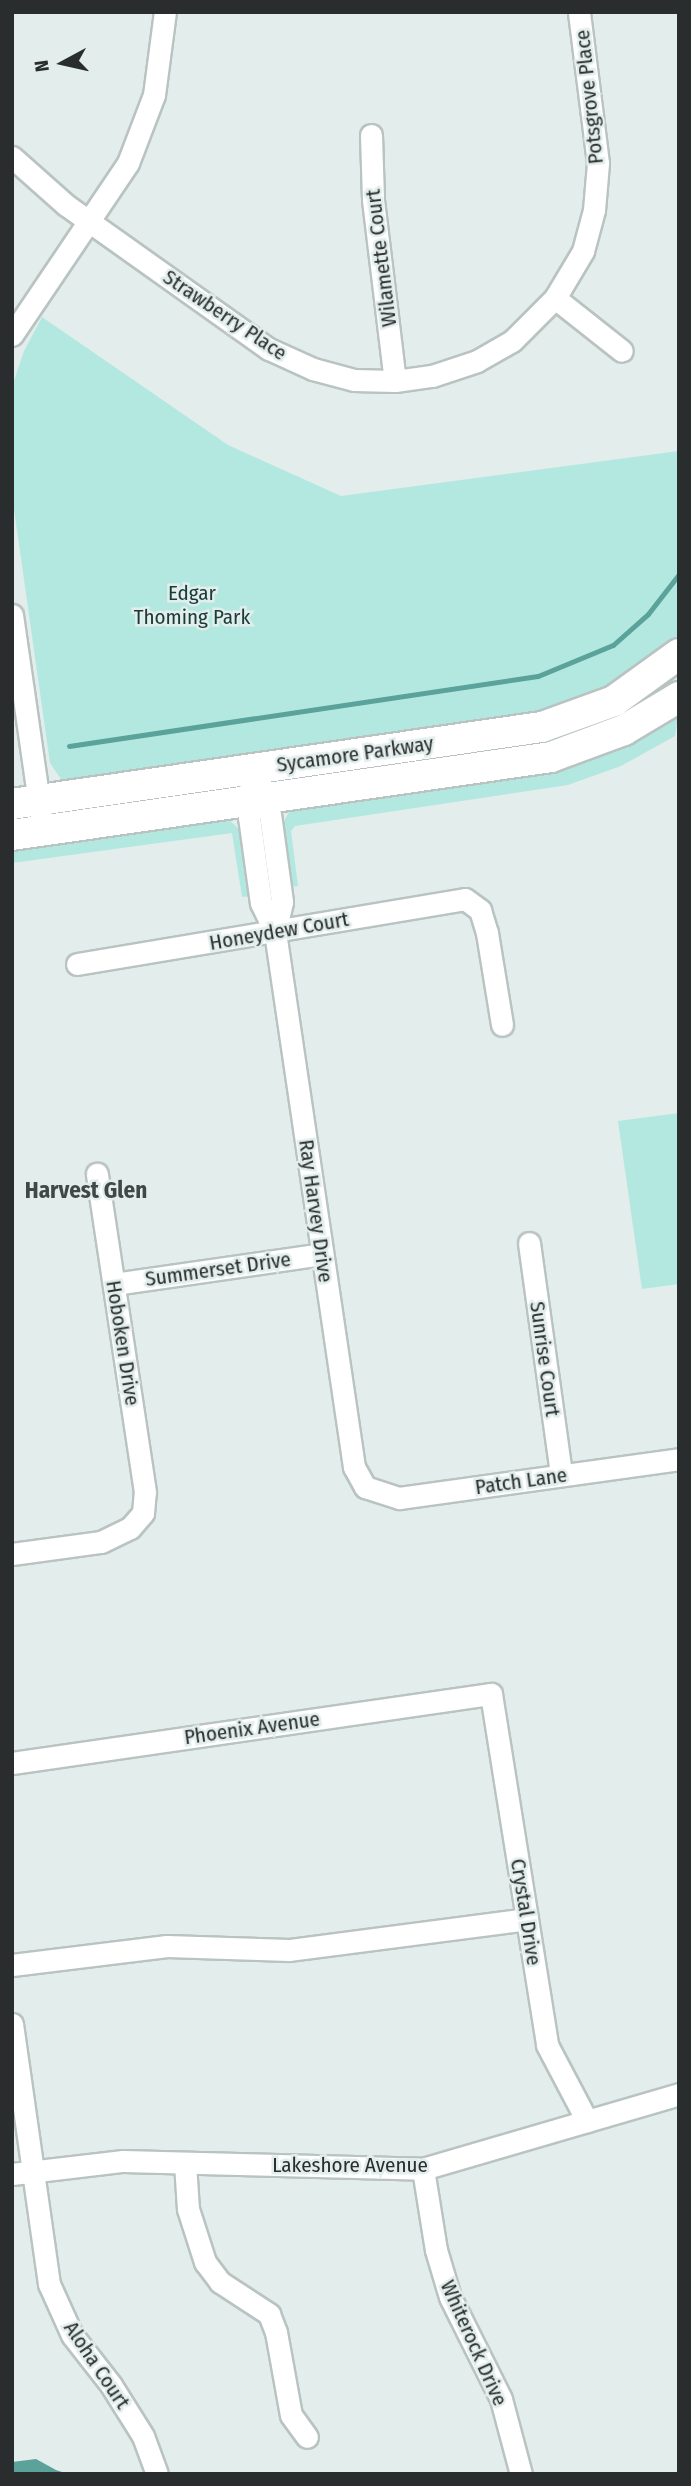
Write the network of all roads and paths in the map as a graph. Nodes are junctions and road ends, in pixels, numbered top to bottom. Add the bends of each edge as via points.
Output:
1 (165, 12) edge
2 (579, 12) edge
3 (371, 135) dead end
4 (12, 157) edge
5 (90, 222) junction
6 (555, 298) junction
7 (12, 335) edge
8 (622, 351) dead end
9 (395, 382) junction
10 (12, 615) edge
11 (679, 654) edge
12 (679, 697) edge
13 (253, 769) junction
14 (258, 801) junction
15 (25, 802) edge
16 (43, 831) junction
17 (12, 835) edge
18 (275, 932) junction
19 (77, 964) dead end
20 (502, 1025) dead end
21 (97, 1174) dead end
22 (529, 1243) dead end
23 (322, 1254) junction
24 (114, 1284) junction
25 (679, 1459) edge
26 (561, 1475) junction
27 (365, 1487) joint
28 (12, 1554) edge
29 (491, 1694) joint
30 (12, 1763) edge
31 (527, 1919) junction
32 (12, 1965) edge
33 (12, 2024) edge
34 (679, 2094) edge
35 (587, 2121) junction
36 (185, 2162) junction
37 (423, 2169) junction
38 (22, 2172) edge
39 (307, 2438) dead end
40 (157, 2474) edge
41 (521, 2474) edge

1 - 5 street via 160,69 143,132
2 - 6 street, Potsgrove Place via 596,138 597,187 583,251
3 - 9 street, Wilamette Court via 373,200
4 - 5 street, Strawberry Place
5 - 7 street
5 - 9 street, Strawberry Place via 269,349 333,375
6 - 8 street
6 - 9 street, Strawberry Place via 529,327 495,353 457,369
10 - 15 street
11 - 13 main road, Sycamore Parkway via 614,701 542,727
12 - 14 main road, Sycamore Parkway via 624,730 551,757
13 - 14 street, Ray Harvey Drive
13 - 15 main road, Sycamore Parkway
14 - 16 main road, Sycamore Parkway
14 - 18 street, Ray Harvey Drive via 261,903
15 - 16 street
16 - 17 main road, Sycamore Parkway
18 - 19 street, Honeydew Court
18 - 20 street, Honeydew Court via 465,899 479,908 487,933
18 - 23 street, Ray Harvey Drive
21 - 24 street, Hoboken Drive
22 - 26 street, Sunrise Court
23 - 24 street, Summerset Drive
23 - 27 street, Ray Harvey Drive via 354,1467
24 - 28 street, Hoboken Drive via 145,1492 143,1513 130,1528 101,1542
25 - 26 street, Patch Lane
26 - 27 street, Patch Lane via 399,1498
29 - 30 street, Phoenix Avenue
29 - 31 street, Crystal Drive
31 - 32 street via 289,1950 167,1946
31 - 35 street, Crystal Drive via 547,2045
33 - 38 street, Aloha Court
34 - 35 street, Lakeshore Avenue
35 - 37 street, Lakeshore Avenue
36 - 37 street, Lakeshore Avenue
36 - 38 street, Lakeshore Avenue via 123,2161
36 - 39 street via 188,2209 205,2262 220,2282 268,2314 276,2332 290,2415
37 - 41 street, Whiterock Drive via 436,2250 450,2297 501,2399
38 - 40 street, Aloha Court via 49,2284 72,2335 143,2436

